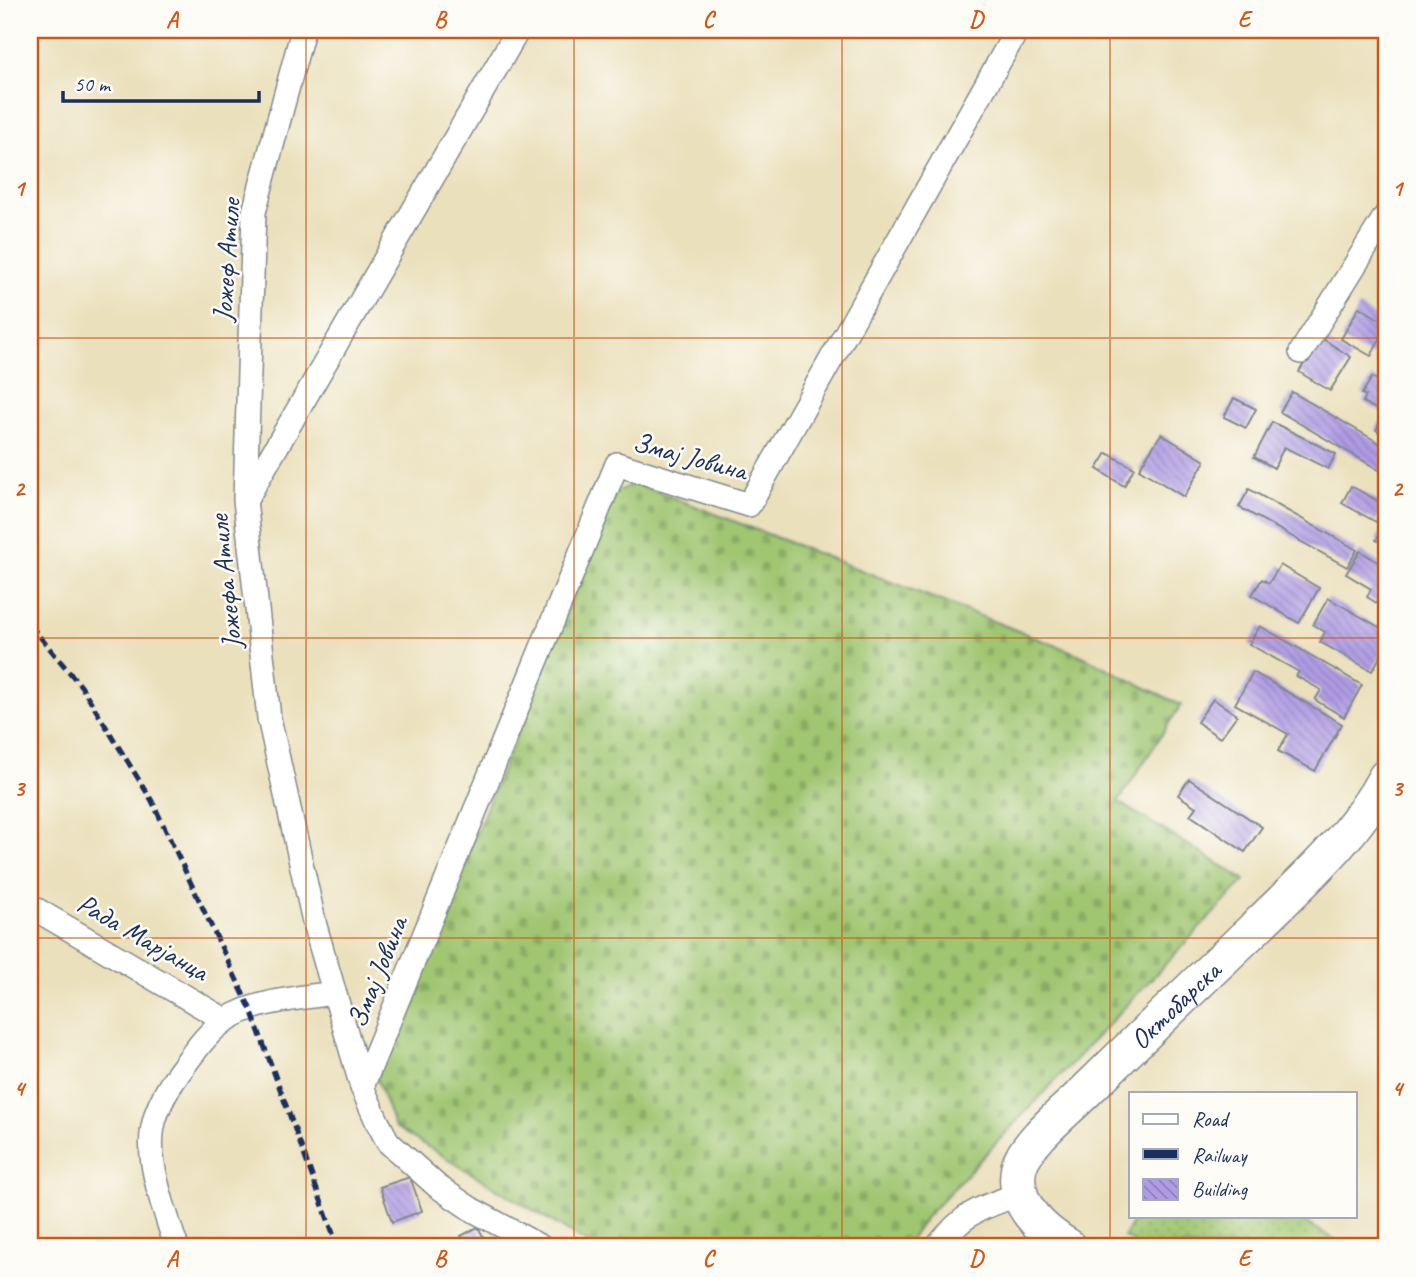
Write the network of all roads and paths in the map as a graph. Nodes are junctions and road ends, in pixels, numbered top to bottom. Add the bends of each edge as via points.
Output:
1 (303, 30) edge
2 (518, 30) edge
3 (1017, 30) edge
4 (1386, 215) edge
5 (1301, 352) dead end
6 (245, 500) junction
7 (1386, 777) edge
8 (30, 905) edge
9 (334, 993) junction
10 (225, 1020) junction
11 (362, 1087) junction
12 (1020, 1194) junction
13 (177, 1247) edge
14 (541, 1247) edge
15 (937, 1247) edge
16 (1069, 1247) edge

1 - 6 street, Јожеф Атиле via 254,212
2 - 6 street, Јожефа Атиле
3 - 11 street, Змај Јовина via 749,505 617,464
4 - 5 street
6 - 9 street, Јожефа Атиле via 269,718
7 - 12 main road, Октобарска via 1361,817 1324,861 1023,1156
8 - 10 street, Рада Марјанца
9 - 10 street via 268,1003
9 - 11 street, Јожефа Атиле
10 - 13 street via 169,1085 152,1124 154,1175
11 - 14 street, Јожефа Атиле via 388,1142 437,1186
12 - 15 street via 968,1214
12 - 16 main road via 1027,1212

